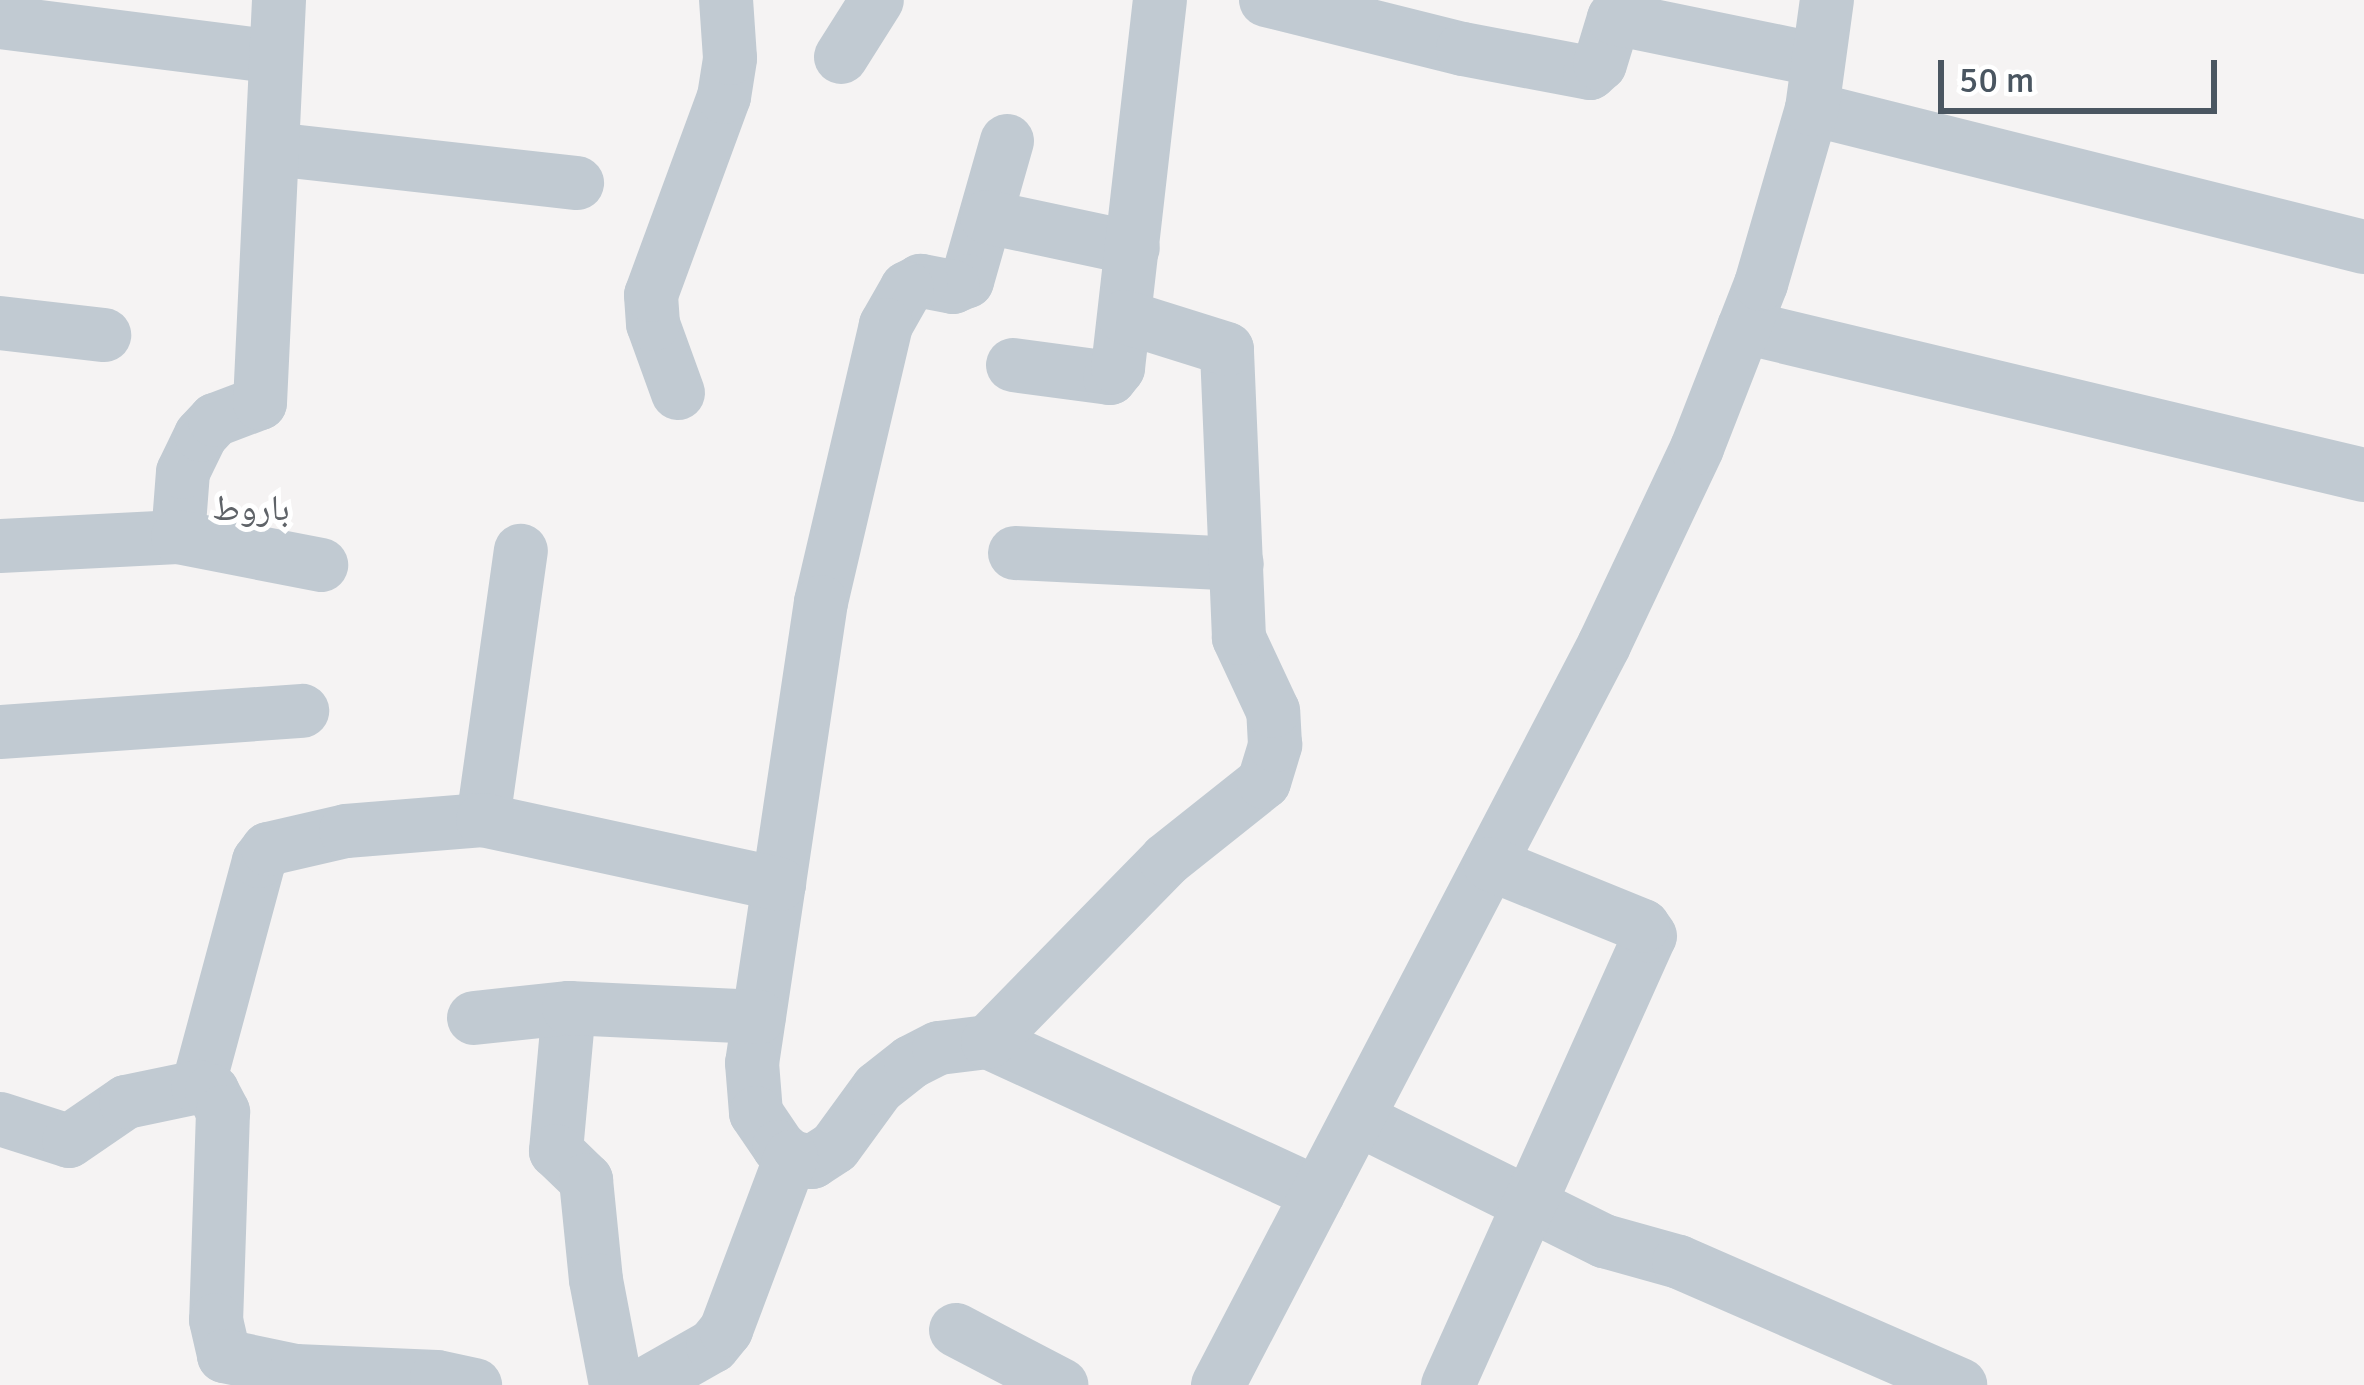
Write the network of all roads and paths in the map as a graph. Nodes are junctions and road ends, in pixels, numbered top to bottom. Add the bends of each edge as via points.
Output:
1 (6, 0) edge
2 (279, 0) edge
3 (726, 0) edge
4 (877, 0) edge
5 (1160, 0) edge
6 (1266, 0) edge
7 (1827, 0) edge
8 (0, 7) edge
9 (0, 22) edge
10 (275, 57) junction
11 (841, 57) dead end
12 (1815, 84) junction
13 (1006, 140) dead end
14 (273, 149) junction
15 (577, 183) dead end
16 (986, 218) junction
17 (2364, 247) edge
18 (1133, 248) junction
19 (1125, 316) junction
20 (0, 323) edge
21 (1744, 327) junction
22 (104, 334) dead end
23 (1013, 365) dead end
24 (678, 393) dead end
25 (2364, 475) edge
26 (178, 537) junction
27 (0, 546) edge
28 (521, 551) dead end
29 (1016, 553) dead end
30 (1238, 564) junction
31 (321, 565) dead end
32 (302, 711) dead end
33 (0, 732) edge
34 (483, 820) junction
35 (1490, 864) junction
36 (779, 884) junction
37 (569, 1008) junction
38 (759, 1017) junction
39 (474, 1018) dead end
40 (988, 1042) junction
41 (197, 1087) junction
42 (0, 1119) edge
43 (1358, 1119) junction
44 (791, 1157) junction
45 (1318, 1194) junction
46 (1533, 1206) junction
47 (956, 1330) dead end
48 (1237, 1378) edge
49 (475, 1385) edge
50 (616, 1385) edge
51 (644, 1385) edge
52 (1061, 1385) edge
53 (1448, 1385) edge
54 (1960, 1385) edge

1 - 8 street
2 - 10 street
3 - 24 street via 724,97 651,295
4 - 11 street
5 - 18 street
6 - 12 street via 1590,73 1614,18
7 - 12 street
9 - 10 street
10 - 14 street
12 - 17 street
12 - 21 street
13 - 16 street
14 - 15 street
14 - 26 street via 260,403 215,420 201,435 183,472
16 - 18 street
16 - 36 street via 964,286 921,281 907,288 886,325 821,602
18 - 19 street
19 - 23 street via 1110,378
19 - 30 street via 1227,349
20 - 22 street
21 - 25 street
21 - 35 street via 1643,564
26 - 27 street
26 - 31 street
28 - 34 street
29 - 30 street
30 - 40 street via 1239,638 1273,711 1275,745 1264,782 1166,860
32 - 33 street
34 - 36 street
34 - 41 street via 346,831 268,849
35 - 43 street
35 - 46 street via 1643,926 1650,936
36 - 38 street
37 - 38 street
37 - 39 street
37 - 50 street via 556,1151 586,1180
38 - 44 street via 756,1113
40 - 44 street via 939,1048 910,1062 878,1088 824,1157
40 - 45 street
41 - 42 street via 126,1102 69,1141
41 - 49 street via 212,1091 223,1112 216,1320 224,1356 296,1371
43 - 45 street
43 - 46 street
44 - 51 street via 726,1330 713,1346
45 - 48 street
46 - 53 street
46 - 54 street
47 - 52 street

